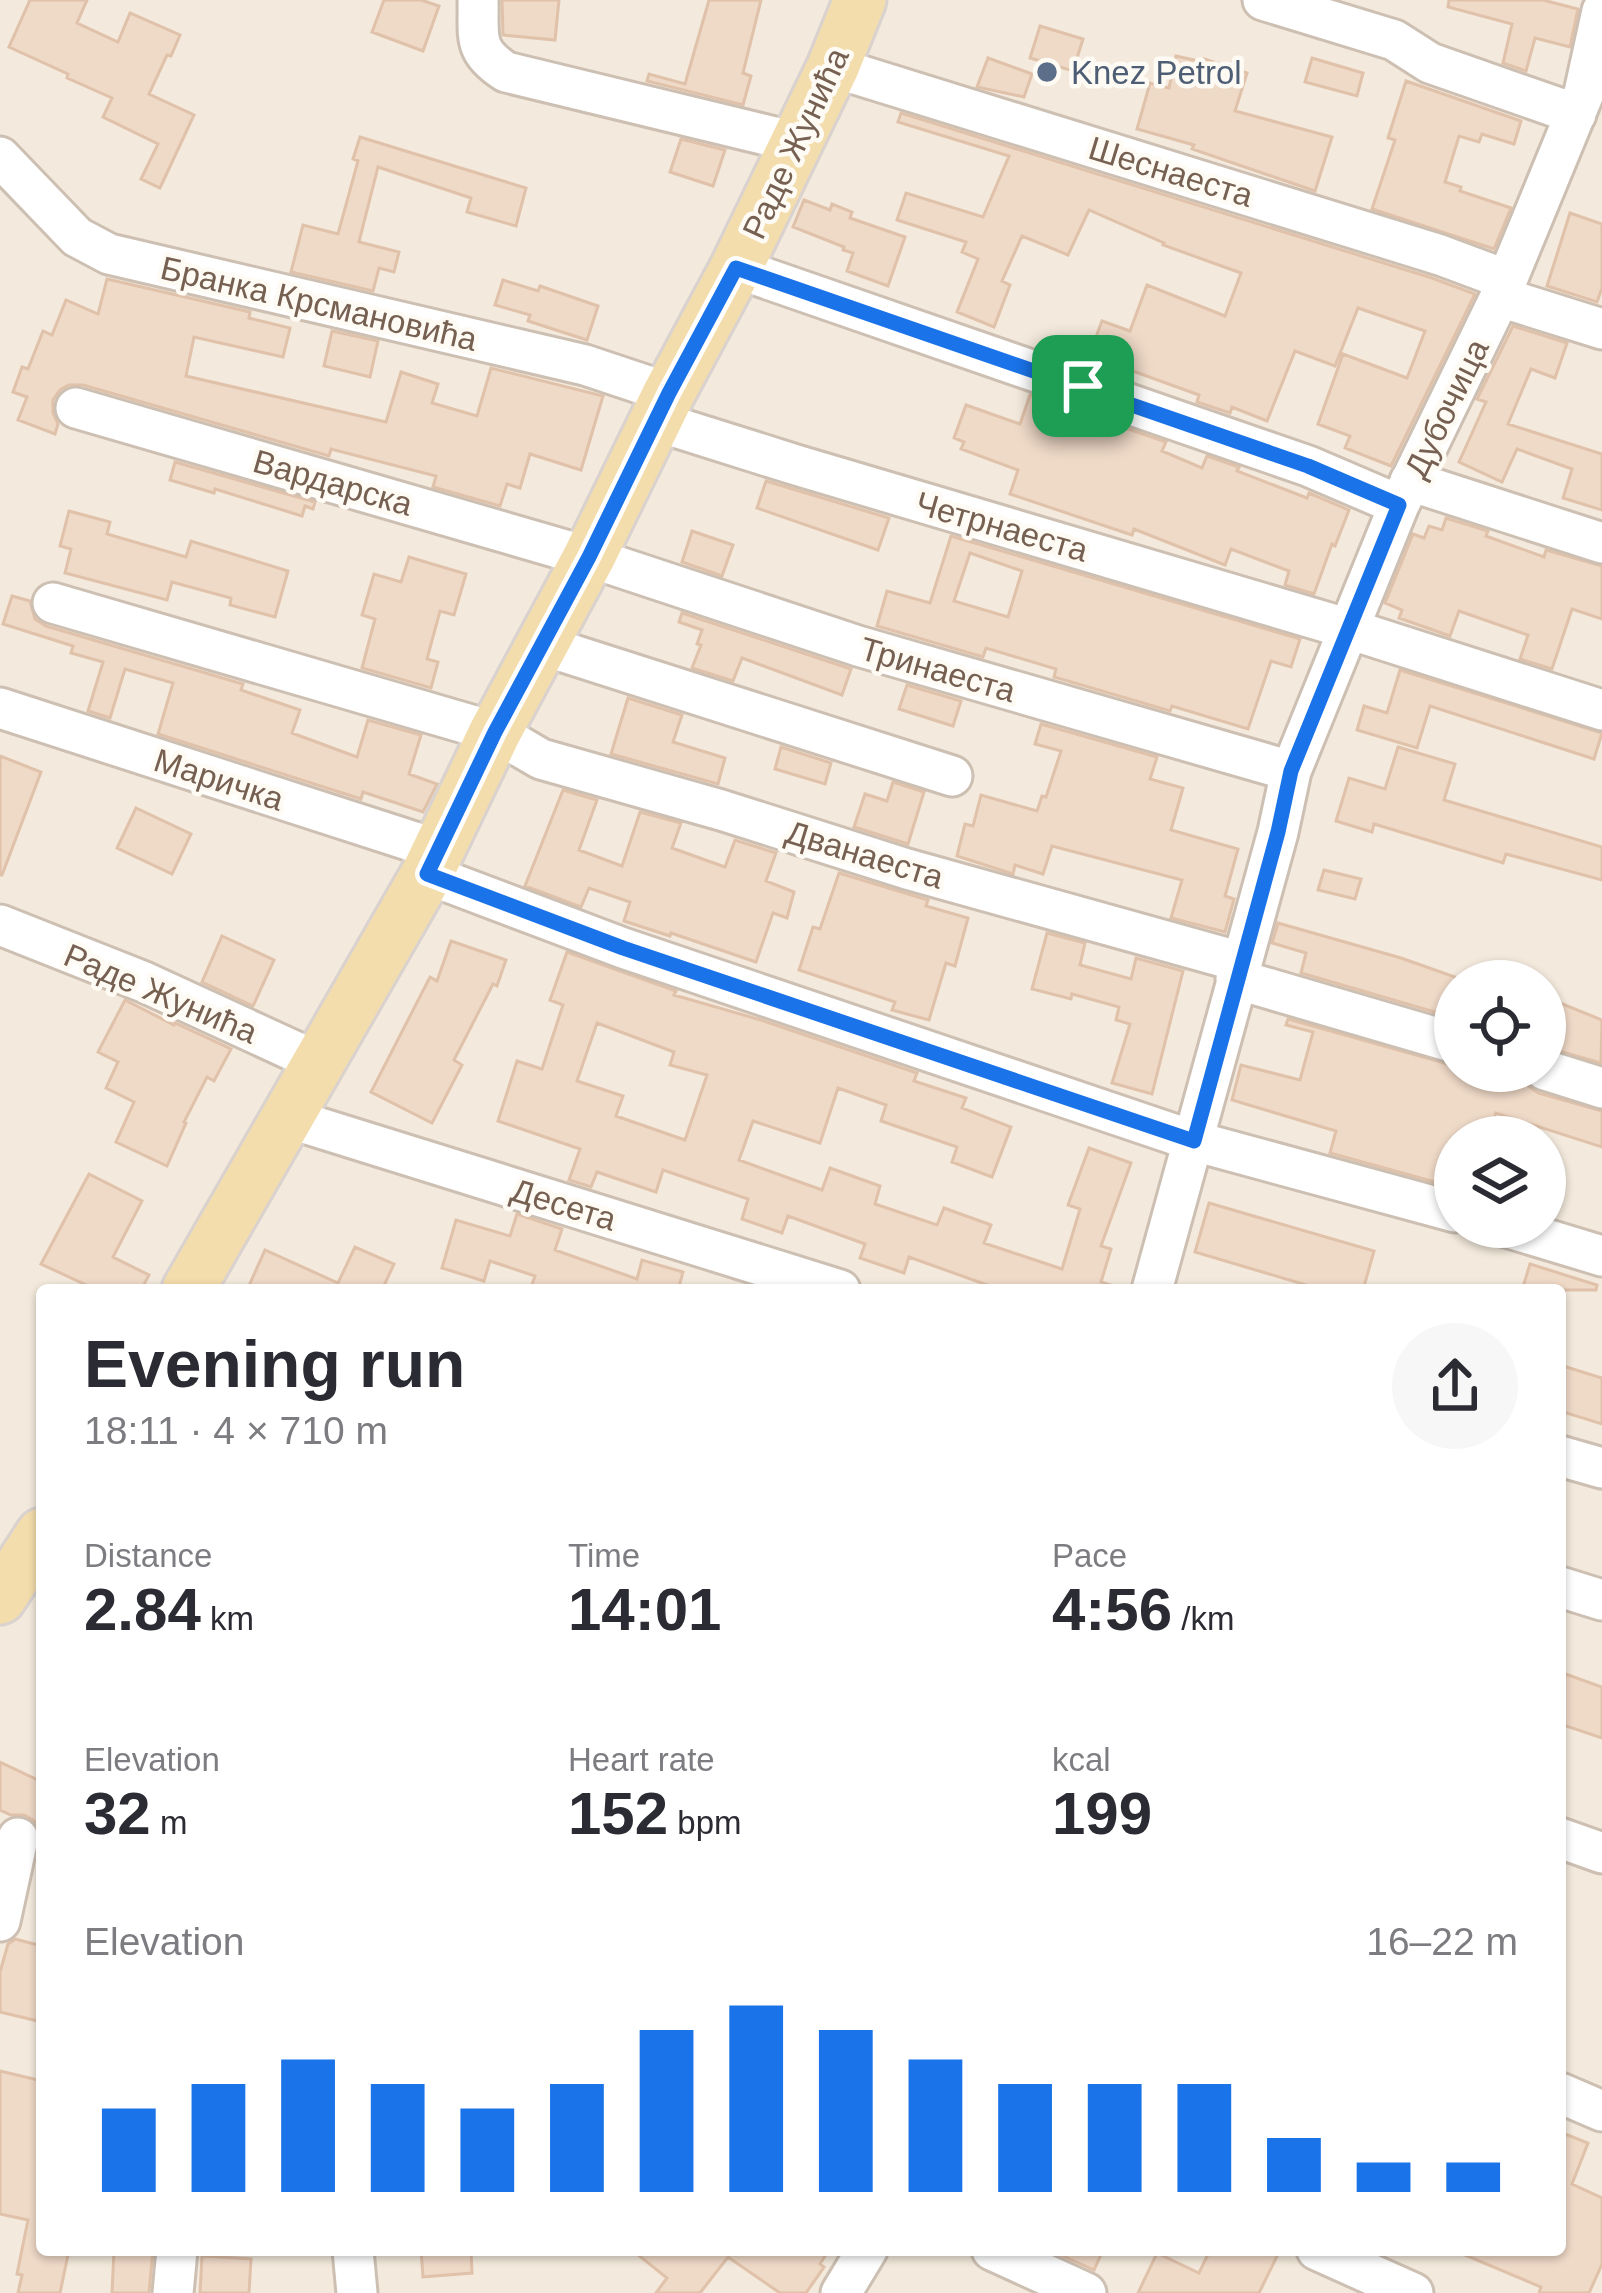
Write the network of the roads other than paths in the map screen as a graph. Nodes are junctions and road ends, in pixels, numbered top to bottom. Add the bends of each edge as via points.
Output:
1 (478, 0) edge
2 (860, 0) edge
3 (1263, 0) edge
4 (1602, 10) edge
5 (833, 67) junction
6 (1576, 114) junction
7 (795, 142) junction
8 (0, 158) edge
9 (736, 268) junction
10 (1503, 288) junction
11 (1602, 329) edge
12 (76, 407) dead end
13 (663, 407) junction
14 (1405, 493) junction
15 (1602, 543) edge
16 (589, 557) junction
17 (52, 603) dead end
18 (1349, 629) junction
19 (542, 645) junction
20 (0, 708) edge
21 (1602, 710) edge
22 (495, 732) junction
23 (1291, 771) junction
24 (952, 776) dead end
25 (433, 862) junction
26 (0, 925) edge
27 (1239, 970) junction
28 (1434, 1035) edge
29 (320, 1064) junction
30 (1566, 1077) edge
31 (1602, 1088) edge
32 (288, 1118) junction
33 (1194, 1141) junction
34 (1434, 1206) edge
35 (1566, 1245) edge
36 (1602, 1256) edge
37 (191, 1284) edge
38 (821, 1284) edge
39 (1154, 1284) edge
40 (1566, 1458) edge
41 (1602, 1468) edge
42 (36, 1545) edge
43 (2, 1589) edge
44 (1566, 1589) edge
45 (1602, 1600) edge
46 (20, 1838) edge
47 (1566, 1840) edge
48 (1602, 1853) edge
49 (0, 1921) edge
50 (1566, 2096) edge
51 (1602, 2111) edge
52 (176, 2256) edge
53 (353, 2256) edge
54 (863, 2256) edge
55 (1005, 2256) edge
56 (1330, 2256) edge
57 (173, 2293) edge
58 (357, 2293) edge
59 (841, 2293) edge
60 (1086, 2293) edge
61 (1413, 2293) edge

1 - 7 street via 479,42 506,71
2 - 5 main road, Раде Жунића
3 - 6 street via 1394,40 1430,63
4 - 6 street, Дубочица
5 - 7 main road, Раде Жунића
5 - 10 street, Шеснаеста via 1418,248
6 - 10 street, Дубочица
7 - 9 main road, Раде Жунића
8 - 13 street, Бранка Крсмановића via 77,236 109,254 562,359
9 - 13 main road, Раде Жунића
9 - 14 street
10 - 11 street, Шеснаеста
10 - 14 street, Дубочица
12 - 16 street, Вардарска
13 - 16 main road, Раде Жунића
13 - 18 street, Четрнаеста via 818,472
14 - 15 street
14 - 18 street, Дубочица
16 - 19 main road, Раде Жунића
16 - 23 street, Тринаеста via 857,646
17 - 22 street
18 - 21 street, Четрнаеста
18 - 23 street, Дубочица
19 - 22 main road, Раде Жунића
19 - 24 street
20 - 25 street, Маричка
22 - 25 main road, Раде Жунића
22 - 27 street, Дванаеста via 541,759
23 - 27 street, Дубочица
25 - 29 main road, Раде Жунића
25 - 33 street, Маричка via 644,956
26 - 29 street, Раде Жунића
27 - 28 street, Дванаеста
27 - 33 street, Дубочица
29 - 32 main road, Раде Жунића
30 - 31 street
32 - 37 main road, Раде Жунића
32 - 38 street, Десета
33 - 34 street, Маричка
33 - 39 street, Дубочица
35 - 36 street
40 - 41 street
42 - 43 main road
44 - 45 street
46 - 49 street
47 - 48 street
50 - 51 street
52 - 57 street
53 - 58 street
54 - 59 street
55 - 60 street
56 - 61 street

